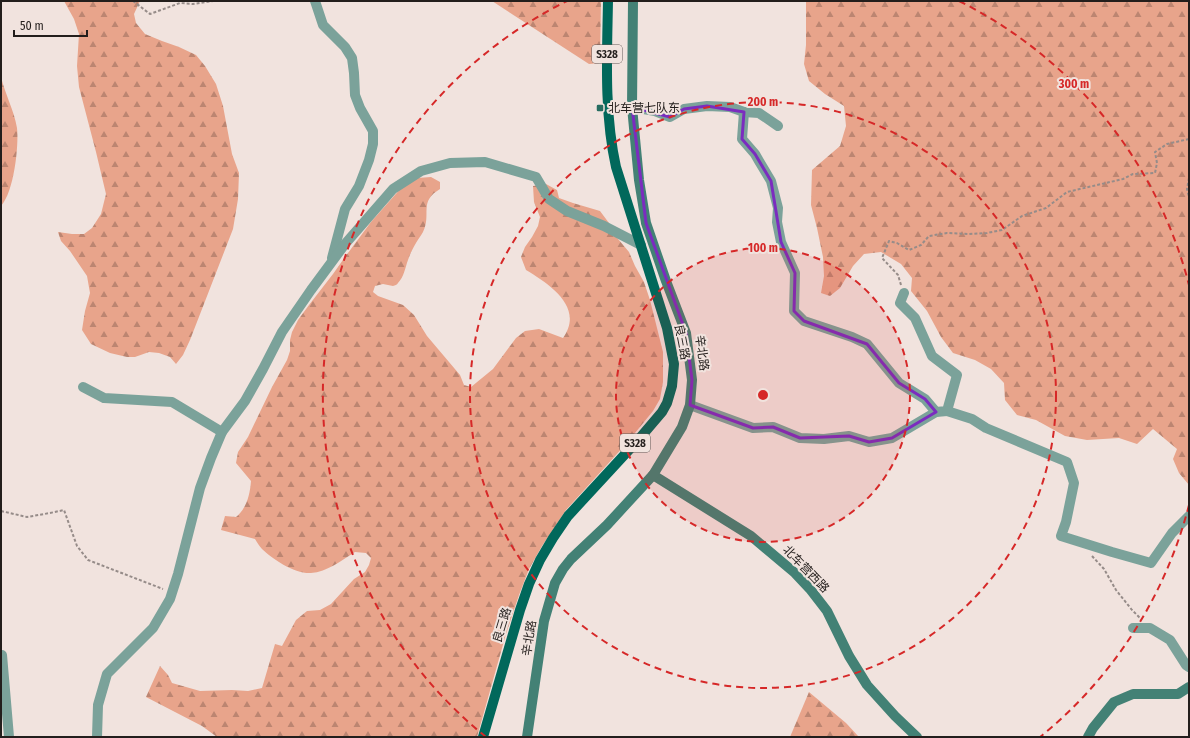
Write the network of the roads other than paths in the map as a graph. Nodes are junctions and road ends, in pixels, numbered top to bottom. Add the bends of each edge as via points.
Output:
1 (315, 1) edge
2 (608, 1) edge
3 (633, 1) edge
4 (632, 107) junction
5 (744, 112) junction
6 (778, 126) dead end
7 (641, 244) junction
8 (331, 262) junction
9 (904, 293) road end
10 (83, 387) dead end
11 (690, 405) junction
12 (947, 411) junction
13 (936, 412) junction
14 (222, 432) junction
15 (653, 475) junction
16 (1189, 516) edge
17 (1133, 628) dead end
18 (2, 655) dead end
19 (1189, 667) edge
20 (1189, 687) edge
21 (9, 737) edge
22 (97, 737) edge
23 (483, 737) edge
24 (527, 737) edge
25 (917, 737) edge
26 (1088, 737) edge

1 - 8 street via 323,25 345,46 352,58 355,94 373,131 373,144 368,160 359,186 345,209
2 - 7 main road, 良三路 / S328 via 607,64 611,143 616,167
3 - 4 street, 辛北路
4 - 5 street via 670,117 684,109 707,106 730,107
4 - 11 street, 辛北路 via 646,223 686,333 692,380
5 - 6 street via 759,113
5 - 13 street via 742,139 755,154 771,181 778,208 777,222 781,242 795,273 794,311 804,321 852,336 867,344 899,383 925,399
7 - 8 street via 567,211 549,199 536,177 485,162 450,163 421,171 393,189
7 - 23 main road, 良三路 / S328 via 673,355 673,377 666,404 639,439 568,516 540,560 520,610
8 - 14 street via 282,332 245,401
9 - 12 street via 900,303 916,318 932,356 957,375
10 - 14 street via 104,398 172,402
11 - 13 street via 753,428 773,427 800,438 849,436 869,442 892,438
11 - 15 street, 辛北路 via 682,427
12 - 13 street
12 - 16 street via 972,419 986,428 1067,462 1074,482 1061,536 1151,562 1172,533
14 - 22 street via 200,488 170,599 153,628 107,674 98,705
15 - 24 street, 辛北路 via 607,525 571,558 555,583 544,621
15 - 25 street, 北车营西路 via 751,536 794,573 827,611 849,656 867,685
17 - 19 street via 1150,628 1170,640
18 - 21 street
20 - 26 street via 1178,694 1133,694 1114,702

